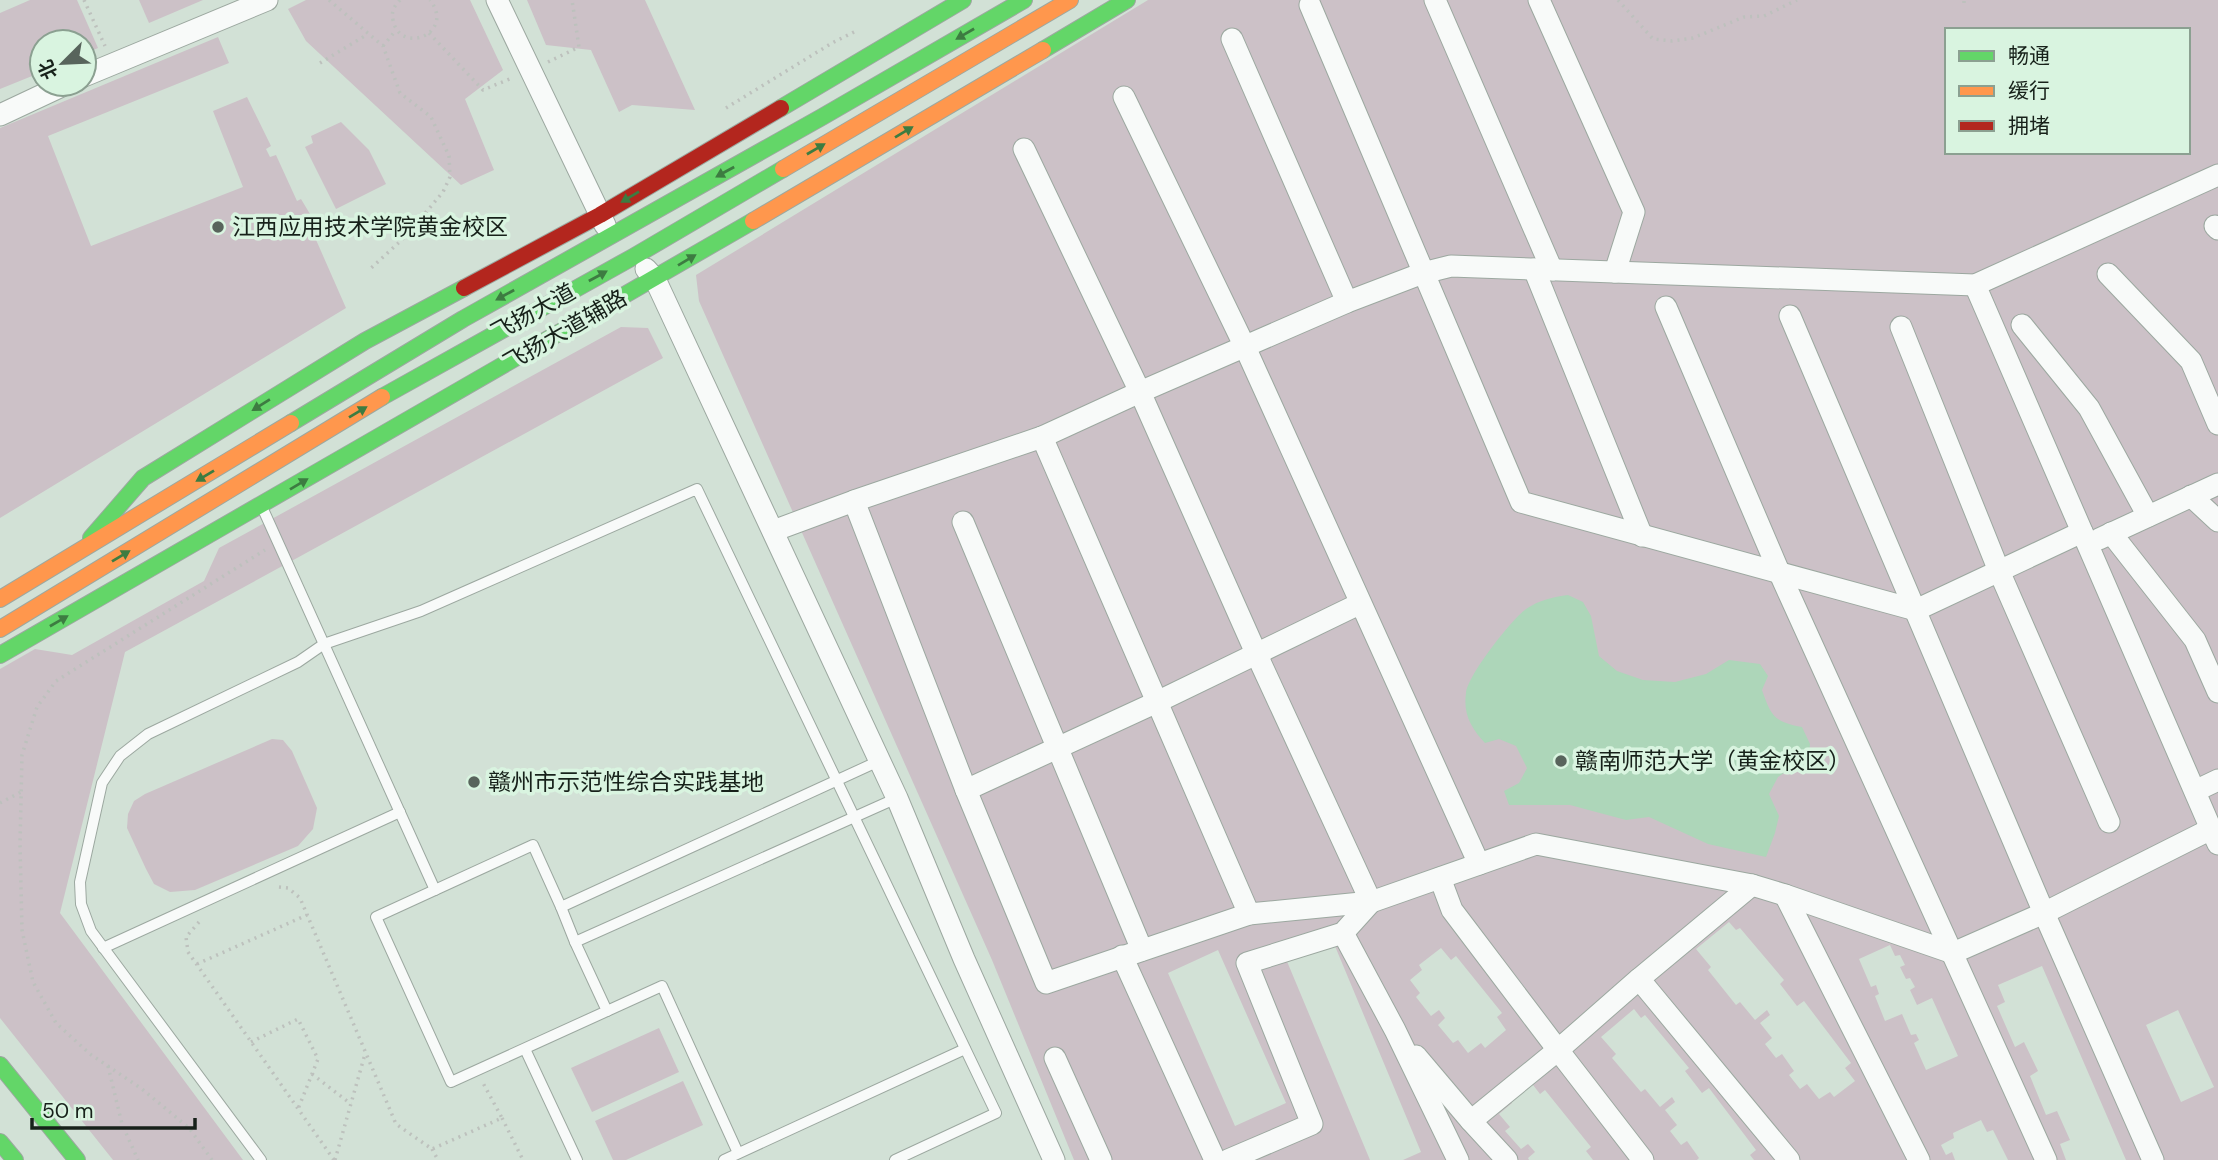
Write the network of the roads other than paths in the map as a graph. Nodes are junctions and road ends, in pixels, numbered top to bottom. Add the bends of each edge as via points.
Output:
1 (267, 0) edge
2 (497, 0) edge
3 (963, 0) edge
4 (1024, 0) edge
5 (1070, 0) edge
6 (1127, 0) edge
7 (1435, 0) edge
8 (1539, 0) edge
9 (1310, 5) dead end
10 (1232, 39) dead end
11 (882, 47) junction
12 (98, 70) edge
13 (1124, 97) dead end
14 (36, 98) edge
15 (0, 115) edge
16 (822, 117) junction
17 (1024, 149) dead end
18 (869, 153) junction
19 (2218, 175) edge
20 (763, 179) junction
21 (600, 215) junction
22 (611, 236) junction
23 (633, 257) junction
24 (1543, 270) junction
25 (1615, 272) junction
26 (1423, 273) junction
27 (2108, 274) dead end
28 (655, 279) junction
29 (1975, 285) junction
30 (1347, 302) junction
31 (1666, 307) dead end
32 (1790, 317) dead end
33 (463, 319) junction
34 (2022, 325) dead end
35 (1901, 327) dead end
36 (365, 341) junction
37 (1245, 347) junction
38 (1140, 392) junction
39 (2218, 424) edge
40 (1042, 437) junction
41 (2218, 484) edge
42 (2191, 496) junction
43 (854, 501) junction
44 (262, 507) junction
45 (2148, 516) junction
46 (2218, 521) edge
47 (963, 522) dead end
48 (774, 531) junction
49 (2111, 533) junction
50 (1642, 537) junction
51 (2085, 538) junction
52 (79, 552) junction
53 (1999, 571) junction
54 (1780, 574) junction
55 (0, 598) edge
56 (1359, 604) junction
57 (1916, 610) junction
58 (0, 629) edge
59 (324, 644) junction
60 (1256, 653) junction
61 (0, 655) edge
62 (2218, 692) edge
63 (1157, 702) junction
64 (1059, 748) junction
65 (879, 761) junction
66 (836, 780) junction
67 (2218, 780) edge
68 (966, 790) junction
69 (2195, 791) junction
70 (897, 798) junction
71 (400, 812) junction
72 (854, 817) junction
73 (2109, 822) dead end
74 (2215, 836) edge
75 (1479, 864) junction
76 (1440, 878) junction
77 (1752, 886) junction
78 (435, 890) junction
79 (1785, 895) junction
80 (1371, 902) junction
81 (561, 907) junction
82 (2044, 913) junction
83 (1249, 914) junction
84 (1343, 933) junction
85 (575, 942) junction
86 (103, 948) junction
87 (1132, 953) junction
88 (1953, 954) junction
89 (1639, 979) junction
90 (607, 1011) junction
91 (1395, 1030) junction
92 (525, 1049) junction
93 (965, 1049) junction
94 (1558, 1050) junction
95 (1055, 1058) dead end
96 (0, 1065) edge
97 (1471, 1121) junction
98 (0, 1142) edge
99 (738, 1153) junction
100 (15, 1160) edge
101 (77, 1160) edge
102 (261, 1160) edge
103 (577, 1160) edge
104 (724, 1160) edge
105 (895, 1160) edge
106 (1054, 1160) edge
107 (1101, 1160) edge
108 (1215, 1160) edge
109 (1228, 1160) edge
110 (1458, 1160) edge
111 (1507, 1160) edge
112 (1643, 1160) edge
113 (1789, 1160) edge
114 (1919, 1160) edge
115 (2046, 1160) edge
116 (2153, 1160) edge

1 - 12 street
2 - 21 street
3 - 11 street
4 -> 16 street, 飞扬大道
20 -> 5 street, 飞扬大道
18 -> 6 street, 飞扬大道辅路
7 - 24 street
8 - 25 street via 1634,212
9 - 26 street
10 - 30 street
11 - 16 street
11 -> 21 street
13 - 37 street
14 - 15 street
16 -> 22 street, 飞扬大道
17 - 38 street
18 - 20 street
28 -> 18 street, 飞扬大道辅路
19 - 29 street
20 - 23 street, 飞扬大道
21 - 22 street
21 - 36 street
22 - 23 street
22 -> 33 street, 飞扬大道
23 - 28 street
58 -> 23 street, 飞扬大道 via 419,375
24 - 25 street
24 - 26 street via 1451,266
24 - 50 street
25 - 29 street
26 - 30 street
26 - 50 street via 1521,502
27 - 39 street via 2191,361
44 -> 28 street, 飞扬大道辅路
28 - 48 street
29 - 51 street
30 - 37 street
31 - 54 street
32 - 57 street
33 - 36 street
33 -> 52 street, 飞扬大道
34 - 45 street via 2089,408
35 - 53 street
36 -> 52 street via 144,478
37 - 38 street
37 - 56 street
38 - 40 street
38 - 60 street
40 - 43 street
40 - 63 street
41 - 42 street
42 - 45 street
42 - 46 street
43 - 48 street
43 - 68 street
44 - 59 lane
61 -> 44 street, 飞扬大道辅路
45 - 49 street
47 - 64 street
48 - 65 street
49 - 51 street
49 - 62 street via 2195,640
50 - 54 street
51 - 53 street
51 - 69 street
52 - 55 street, 飞扬大道
53 - 57 street
53 - 73 street
54 - 57 street
54 - 88 street
56 - 60 street
56 - 75 street
57 - 82 street
59 - 66 lane via 421,611 697,489
59 - 71 lane
59 - 86 lane via 298,662 148,734 120,756 102,783 80,882 90,931
60 - 63 street
60 - 80 street
63 - 64 street
63 - 83 street
64 - 68 street
64 - 87 street
65 - 66 lane
65 - 70 street
66 - 72 lane
66 - 81 lane
67 - 69 street
68 - 87 street via 1046,983
69 - 74 street
70 - 72 lane
70 - 106 street
71 - 78 lane
71 - 86 lane
72 - 85 lane
72 - 93 lane
74 - 82 street
75 - 76 street
75 - 77 street via 1536,844
76 - 80 street
76 - 94 street via 1452,910
77 - 79 street
77 - 89 street
78 - 81 lane via 533,845
78 - 92 lane via 376,917 451,1082
79 - 88 street
79 - 114 street
80 - 83 street
80 - 84 street
81 - 85 lane
82 - 88 street
82 - 116 street
83 - 87 street
84 - 91 street
84 - 109 street via 1247,963 1312,1124
85 - 90 lane
86 - 102 lane
87 - 108 street
88 - 115 street
89 - 94 street
89 - 113 street
90 - 92 lane
90 - 99 lane via 662,986
91 - 97 street
91 - 110 street
92 - 103 lane
93 - 99 lane
93 - 105 lane via 996,1113
94 - 97 street
94 - 112 street
95 - 107 street
96 - 101 street
97 - 111 street
98 - 100 street
99 - 104 lane

